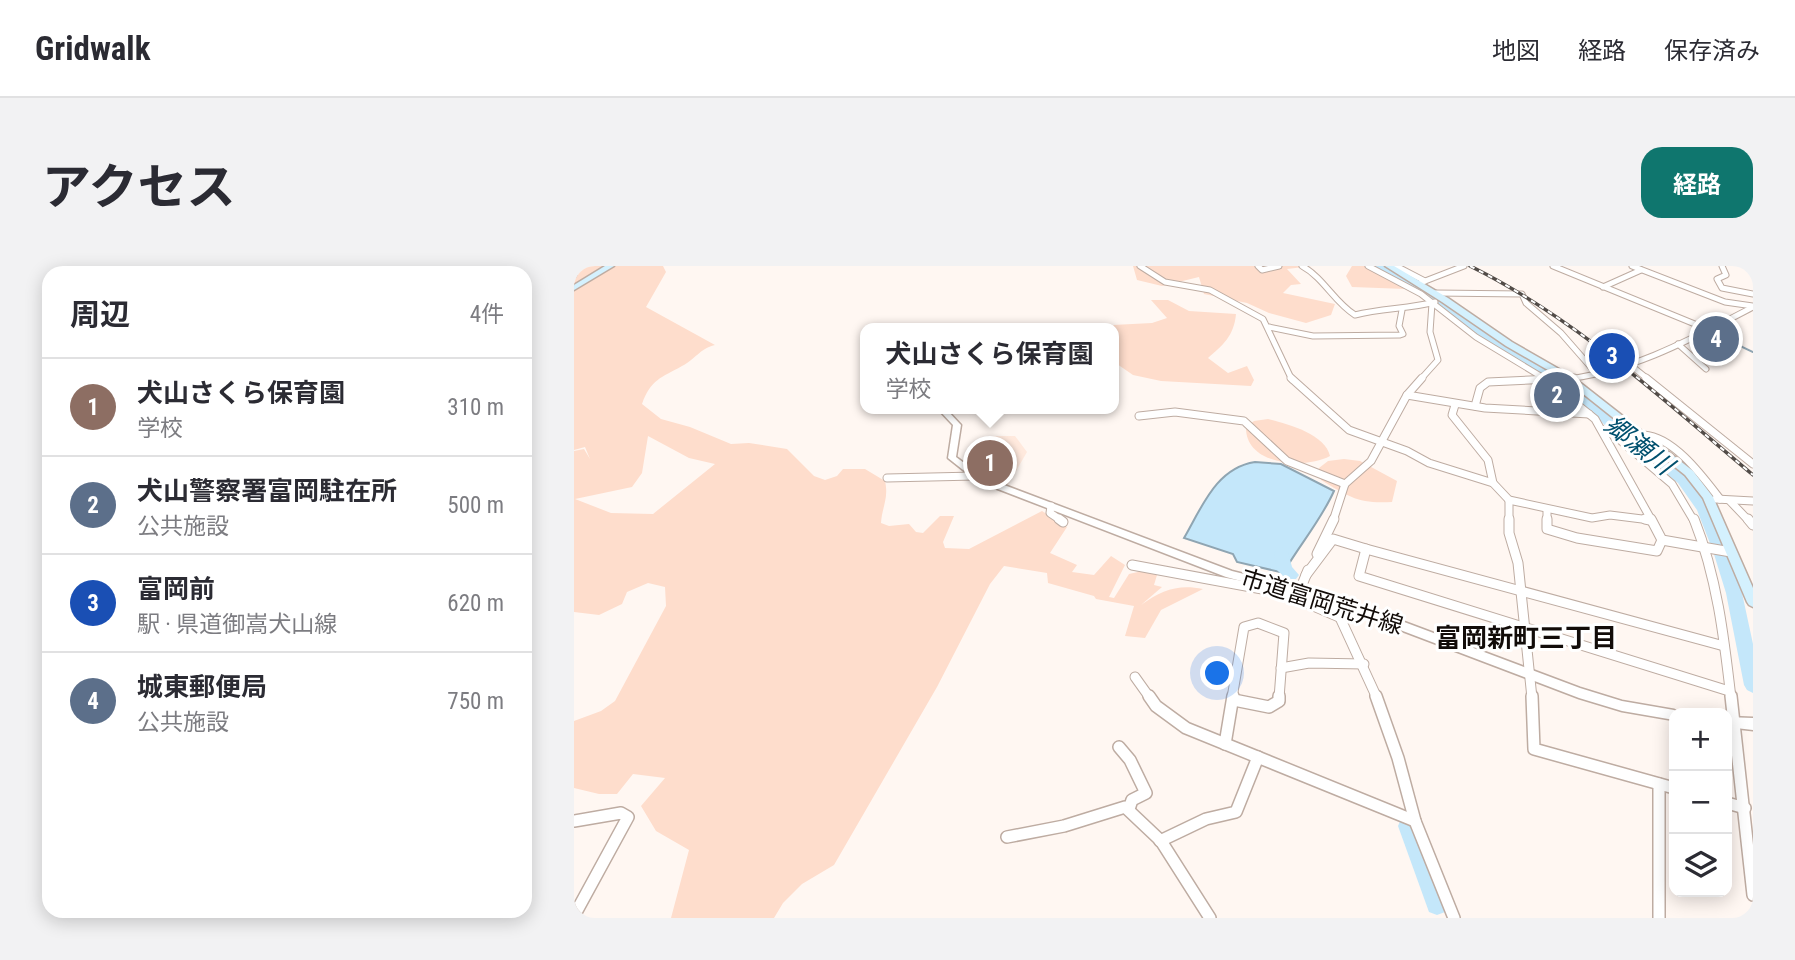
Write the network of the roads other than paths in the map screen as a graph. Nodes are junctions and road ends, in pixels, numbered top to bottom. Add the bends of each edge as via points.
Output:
1 (577, 266) edge
2 (610, 266) edge
3 (1140, 266) edge
4 (1258, 266) edge
5 (1279, 266) edge
6 (1302, 266) edge
7 (1368, 266) edge
8 (1389, 266) edge
9 (1396, 266) edge
10 (1464, 266) edge
11 (1553, 266) edge
12 (1632, 266) edge
13 (1721, 266) edge
14 (1641, 270) junction
15 (574, 275) edge
16 (1422, 282) junction
17 (1603, 287) junction
18 (574, 288) edge
19 (1753, 294) edge
20 (1439, 299) junction
21 (1753, 307) edge
22 (1402, 310) junction
23 (1269, 327) junction
24 (1707, 330) junction
25 (1678, 344) junction
26 (1629, 364) junction
27 (1706, 369) dead end
28 (1596, 373) junction
29 (1570, 379) junction
30 (1547, 380) junction
31 (1407, 396) junction
32 (1455, 405) junction
33 (1475, 406) junction
34 (947, 414) edge
35 (1589, 414) junction
36 (1139, 416) dead end
37 (1639, 436) junction
38 (1622, 439) junction
39 (1607, 440) junction
40 (1381, 442) junction
41 (1753, 464) edge
42 (975, 476) junction
43 (887, 478) dead end
44 (1493, 483) junction
45 (1345, 484) junction
46 (1708, 497) junction
47 (1720, 499) junction
48 (1509, 500) junction
49 (1730, 501) junction
50 (1753, 501) edge
51 (1051, 506) junction
52 (1547, 509) junction
53 (1650, 520) junction
54 (1063, 522) dead end
55 (1753, 525) edge
56 (1662, 540) junction
57 (1705, 547) junction
58 (1366, 549) junction
59 (1731, 552) junction
60 (1132, 565) dead end
61 (1306, 575) junction
62 (1300, 590) junction
63 (1521, 592) junction
64 (1339, 602) junction
65 (1753, 602) edge
66 (1339, 617) junction
67 (1525, 629) junction
68 (1724, 646) junction
69 (1364, 664) junction
70 (1281, 668) junction
71 (1530, 674) junction
72 (1135, 677) dead end
73 (1729, 691) junction
74 (1234, 700) junction
75 (1730, 708) edge
76 (1669, 714) edge
77 (1732, 722) edge
78 (1753, 724) edge
79 (1732, 728) edge
80 (1225, 744) junction
81 (1119, 747) dead end
82 (1258, 757) junction
83 (1659, 784) junction
84 (1669, 787) edge
85 (1732, 804) edge
86 (1745, 808) junction
87 (1129, 809) junction
88 (574, 821) edge
89 (1415, 821) junction
90 (1007, 837) dead end
91 (1160, 841) junction
92 (1753, 895) edge
93 (574, 916) edge
94 (1210, 918) edge
95 (1454, 918) edge
96 (1659, 918) edge

1 - 15 street
2 - 18 main road
3 - 23 street via 1165,282 1209,290 1263,318
4 - 5 street via 1262,270
6 - 22 street via 1314,272 1355,315 1377,309
7 - 20 street
8 - 16 main road
9 - 16 street
10 - 16 street
11 - 17 street
12 - 14 street
13 - 19 street via 1726,275 1717,279 1722,288
14 - 17 street
14 - 21 street via 1725,302
16 - 20 main road
17 - 24 street
20 - 22 street
20 - 28 street via 1522,294
20 - 29 main road
20 - 30 street via 1476,337
20 - 31 street via 1428,321 1438,360
21 - 24 street
22 - 23 street via 1400,335 1313,336
23 - 40 street via 1274,347 1300,391 1349,430
24 - 25 street
25 - 26 street
25 - 27 street
26 - 28 street
26 - 41 street
28 - 29 street
29 - 30 street
29 - 37 main road
30 - 33 street via 1488,382 1480,388
30 - 35 street
31 - 32 street
31 - 40 street
32 - 33 street
32 - 44 street via 1452,415 1458,428 1492,463
33 - 35 street
34 - 42 street via 957,425 952,458
35 - 39 street
36 - 45 street via 1175,412 1244,421 1287,461
37 - 38 street
37 - 46 main road via 1670,455
37 - 47 street via 1646,434 1669,447
38 - 39 street
38 - 57 street via 1672,484
39 - 53 street
40 - 44 street
40 - 45 street via 1371,461
42 - 43 street
42 - 51 street, 市道富岡荒井線
44 - 48 street
45 - 61 street via 1336,515
46 - 47 street
46 - 59 main road
47 - 49 street
48 - 52 street
48 - 63 street via 1509,533
49 - 50 street
49 - 55 street
51 - 54 street via 1050,513
51 - 62 street, 市道富岡荒井線 via 1209,566
52 - 53 street via 1592,519 1610,515
52 - 56 street via 1547,529 1577,538 1657,551
53 - 56 street
56 - 57 street
57 - 59 street
57 - 68 street
58 - 61 street via 1333,539
58 - 63 street
58 - 67 street via 1359,576
59 - 65 main road
60 - 66 street via 1283,593
61 - 62 street
62 - 64 street, 市道富岡荒井線
63 - 67 street
63 - 68 street
64 - 66 street
64 - 71 street, 市道富岡荒井線
66 - 69 street
67 - 71 street
67 - 73 street
68 - 73 street
69 - 70 street via 1309,663
69 - 89 street
70 - 74 street via 1279,701 1269,707
70 - 74 street via 1284,633 1258,623 1244,626
71 - 76 street, 市道富岡荒井線 via 1622,706
71 - 83 street via 1534,750
72 - 80 street via 1156,706 1176,723
73 - 75 street
74 - 80 street
77 - 78 street
79 - 86 street
80 - 82 street
81 - 87 street via 1146,793 1132,800
82 - 89 street
82 - 91 street via 1236,812 1183,828
83 - 84 street
83 - 96 street
85 - 86 street
86 - 92 street
87 - 90 street
87 - 91 street
88 - 93 street via 621,813 628,817
89 - 95 street
91 - 94 street

